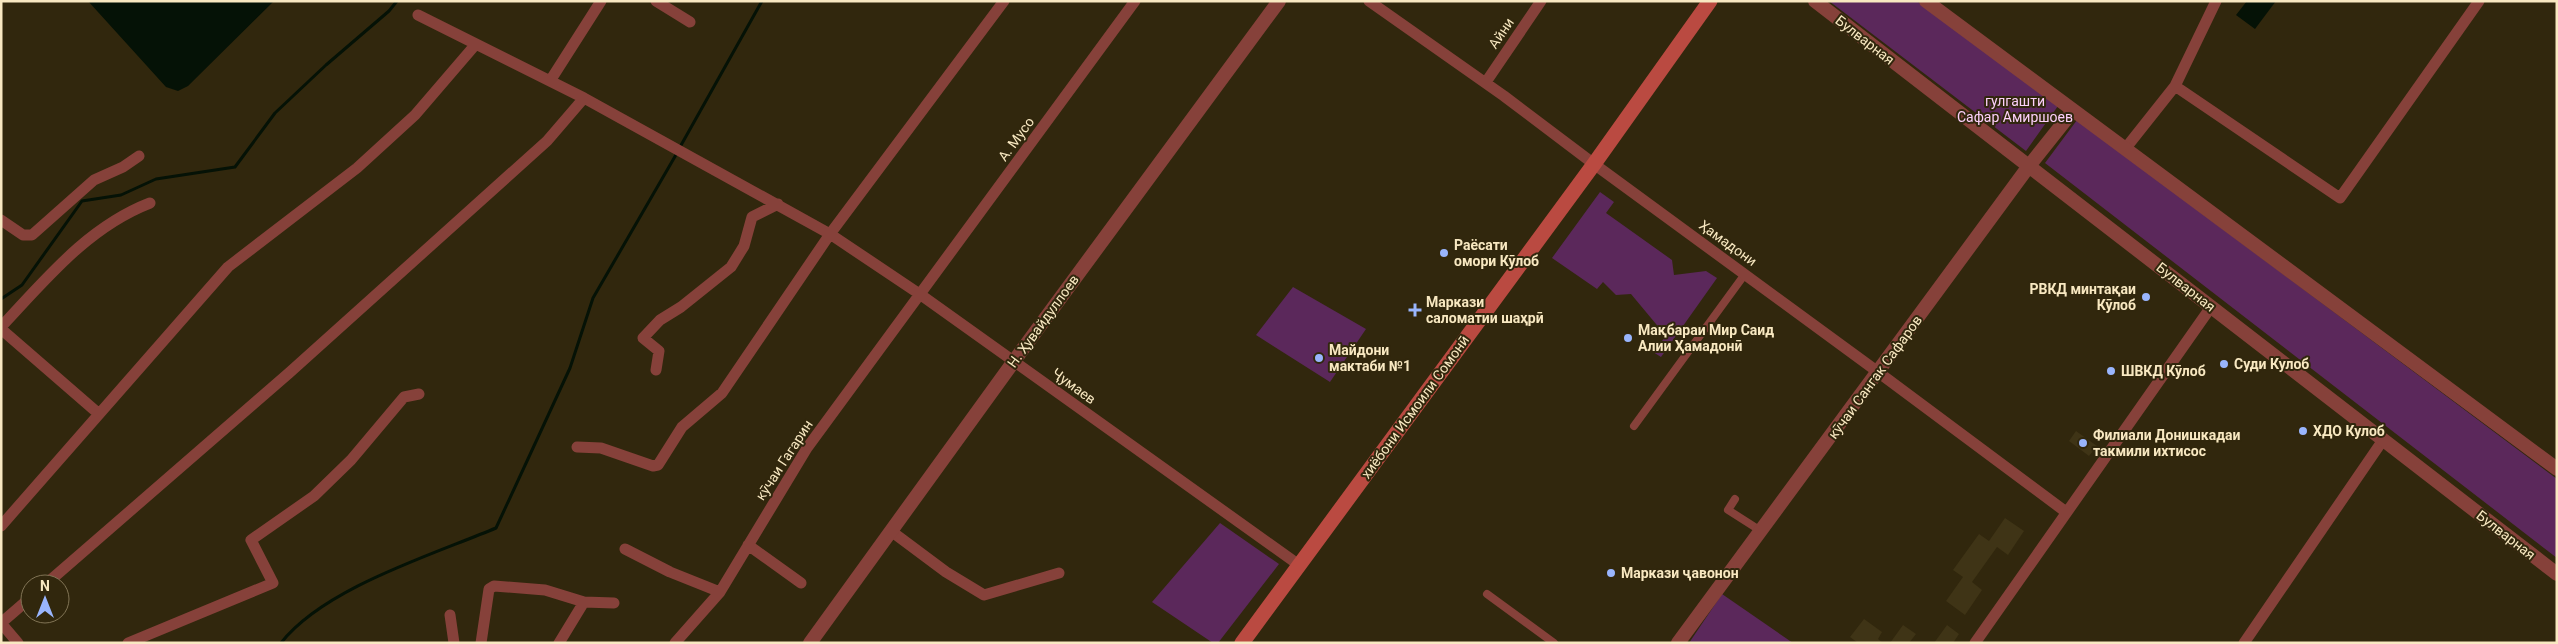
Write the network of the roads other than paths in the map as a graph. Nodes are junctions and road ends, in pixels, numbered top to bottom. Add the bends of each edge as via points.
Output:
1 (601, 1) edge
2 (656, 1) edge
3 (1004, 1) edge
4 (1135, 1) edge
5 (1279, 1) edge
6 (1369, 1) edge
7 (1541, 1) edge
8 (1710, 1) edge
9 (1815, 1) edge
10 (1926, 1) edge
11 (2216, 1) edge
12 (2478, 1) edge
13 (418, 15) dead end
14 (690, 22) dead end
15 (476, 44) junction
16 (550, 81) junction
17 (1486, 82) junction
18 (2175, 86) junction
19 (584, 98) junction
20 (2072, 112) junction
21 (2125, 149) junction
22 (139, 156) dead end
23 (1594, 164) junction
24 (2029, 166) junction
25 (150, 203) dead end
26 (778, 204) junction
27 (1, 220) edge
28 (830, 234) junction
29 (1745, 274) junction
30 (921, 295) junction
31 (2211, 307) junction
32 (1, 328) edge
33 (1014, 361) junction
34 (656, 370) dead end
35 (1878, 372) junction
36 (419, 394) dead end
37 (99, 414) junction
38 (1634, 426) dead end
39 (2383, 440) junction
40 (578, 447) dead end
41 (2557, 469) edge
42 (1735, 499) dead end
43 (2066, 512) junction
44 (1, 526) edge
45 (891, 531) junction
46 (1761, 531) junction
47 (748, 545) junction
48 (625, 549) dead end
49 (1299, 565) junction
50 (1059, 572) dead end
51 (58, 574) edge
52 (2557, 574) edge
53 (802, 583) dead end
54 (720, 592) junction
55 (1487, 594) dead end
56 (584, 602) junction
57 (614, 604) dead end
58 (20, 607) edge
59 (450, 615) dead end
60 (1, 623) edge
61 (18, 643) edge
62 (128, 643) edge
63 (454, 643) edge
64 (481, 643) edge
65 (559, 643) edge
66 (675, 643) edge
67 (810, 643) edge
68 (1242, 643) edge
69 (1554, 643) edge
70 (1678, 643) edge
71 (1975, 643) edge
72 (2244, 643) edge

1 - 16 street
2 - 14 street
3 - 28 street
4 - 30 street, А. Мусо
5 - 33 street, Н. Ҳувайдуллоев
6 - 17 street, Ҳамадони
7 - 17 street, Айни
8 - 23 main road, хиёбони Исмоили Сомонӣ
9 - 24 street, Булварная
10 - 20 street
11 - 18 street
12 - 18 street via 2340,198
13 - 15 street, Ҷумаев
15 - 16 street, Ҷумаев
15 - 37 street via 415,115 364,161 228,267
16 - 19 street, Ҷумаев
17 - 23 street, Ҳамадони
18 - 21 street
19 - 26 street, Ҷумаев
19 - 51 street via 547,141 289,373
20 - 21 street
20 - 24 street, кӯчаи Сангак Сафаров
21 - 41 street
22 - 27 street via 94,180 32,235 22,235
23 - 29 street, Ҳамадони
23 - 49 main road, хиёбони Исмоили Сомонӣ
24 - 31 street, Булварная
24 - 35 street, кӯчаи Сангак Сафаров
25 - 32 street via 102,227 56,269
26 - 28 street, Ҷумаев
26 - 34 street via 752,217 744,246 732,266 660,320 643,338 659,351
28 - 30 street, Ҷумаев
28 - 40 street via 722,393 682,427 658,464 653,466 601,448
29 - 35 street, Ҳамадони
29 - 38 street
30 - 33 street, Ҷумаев
30 - 47 street, кӯчаи Гагарин via 807,448
31 - 39 street, Булварная
31 - 43 street
32 - 37 street
33 - 45 street, Н. Ҳувайдуллоев
33 - 49 street, Ҷумаев
35 - 43 street, Ҳамадони
35 - 46 street, кӯчаи Сангак Сафаров
36 - 62 street via 404,398 351,460 314,496 251,540 273,583
37 - 44 street
39 - 52 street, Булварная
39 - 72 street
42 - 46 street via 1728,510
43 - 71 street
45 - 50 street via 946,572 984,595
45 - 67 street, Н. Ҳувайдуллоев
46 - 70 street, кӯчаи Сангак Сафаров
47 - 53 street
47 - 54 street, кӯчаи Гагарин
48 - 54 street
49 - 68 main road, хиёбони Исмоили Сомонӣ
54 - 66 street, кӯчаи Гагарин
55 - 69 street
56 - 57 street
56 - 64 street via 545,590 494,586 489,589
56 - 65 street
58 - 60 street
59 - 63 street
60 - 61 street

